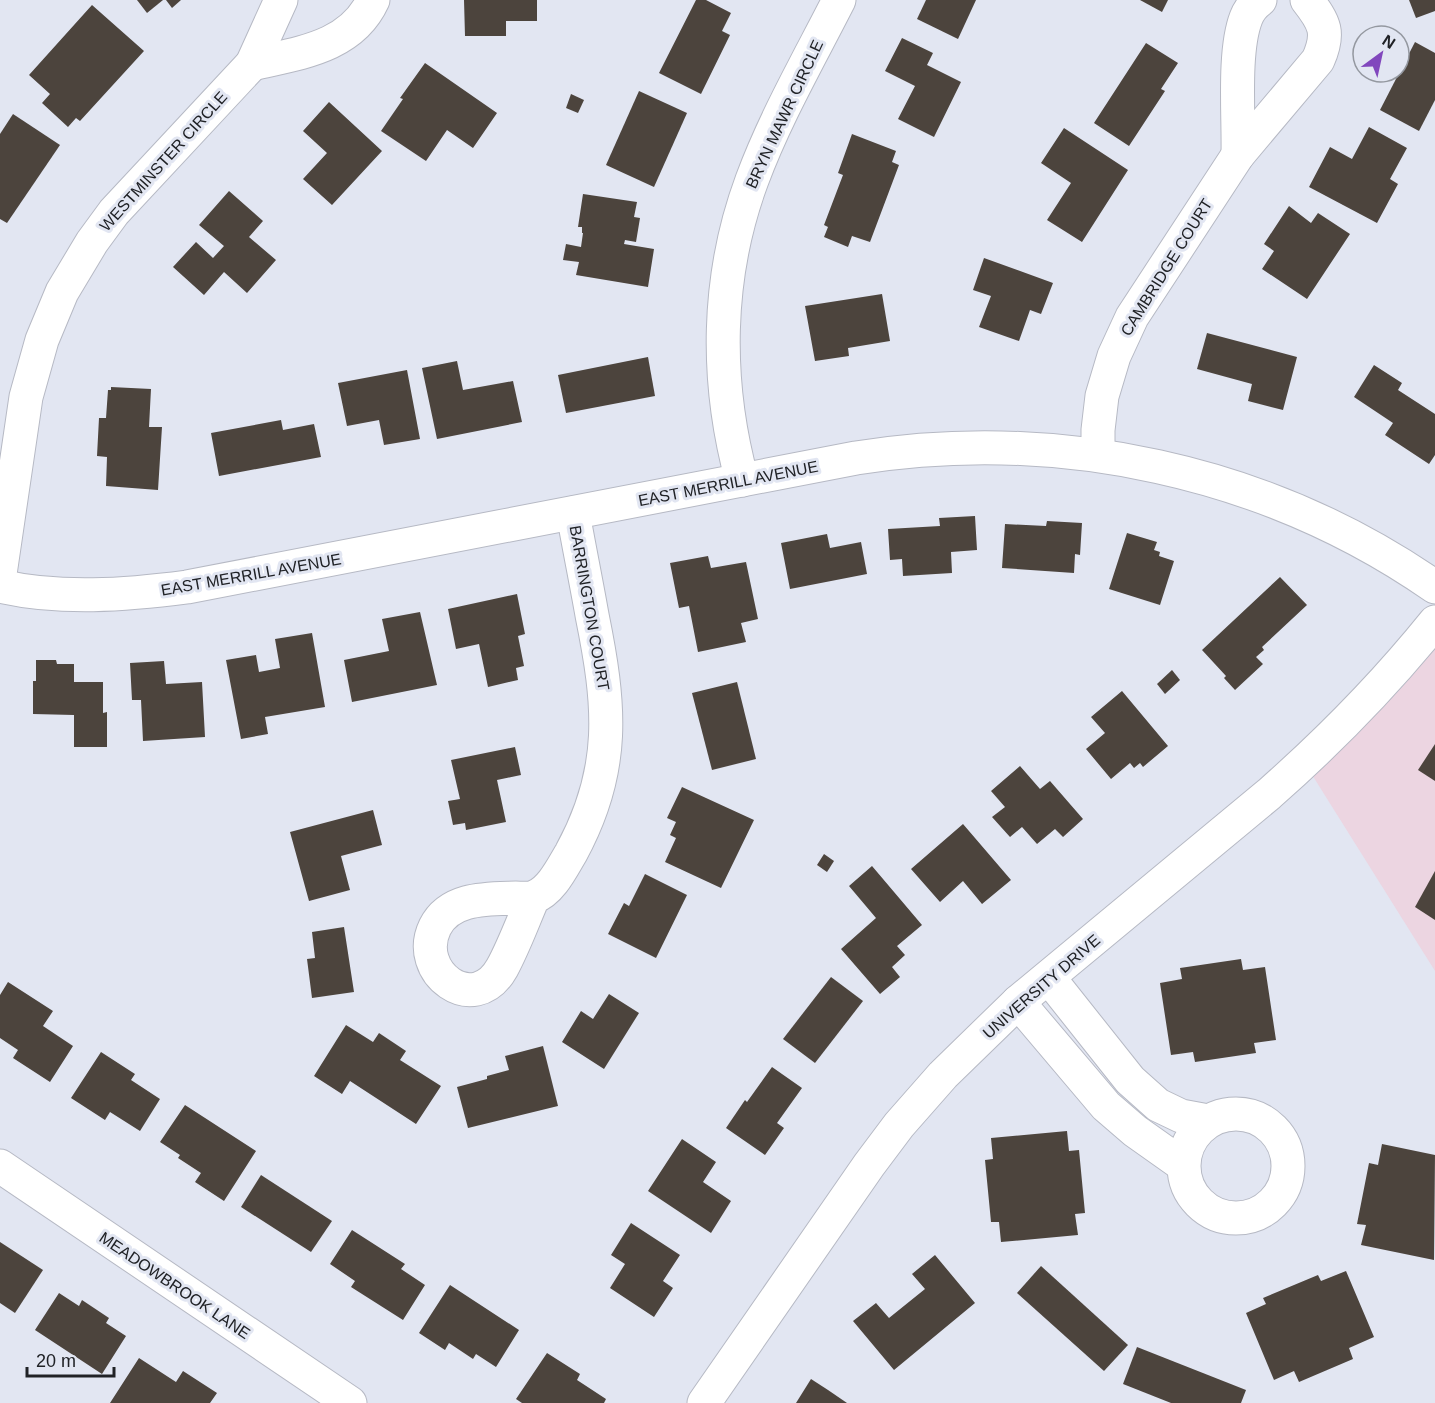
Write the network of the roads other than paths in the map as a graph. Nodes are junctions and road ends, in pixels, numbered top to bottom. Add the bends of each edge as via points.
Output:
1 (281, 0) edge
2 (373, 0) edge
3 (839, 0) edge
4 (1260, 0) edge
5 (1307, 0) edge
6 (252, 64) junction
7 (1238, 155) junction
8 (1101, 455) junction
9 (742, 480) junction
10 (573, 513) junction
11 (0, 574) edge
12 (0, 586) edge
13 (1435, 587) edge
14 (1435, 621) edge
15 (533, 897) dead end
16 (1049, 978) junction
17 (1018, 1002) junction
18 (1208, 1121) junction
19 (1183, 1165) junction
20 (0, 1166) edge
21 (350, 1403) edge
22 (704, 1403) edge

1 - 6 street, WESTMINSTER CIRCLE
2 - 6 street via 349,32 325,46
3 - 9 street, BRYN MAWR CIRCLE via 761,158 744,202 730,258 723,365 730,430
4 - 7 street via 1246,18 1240,39
5 - 7 street, CAMBRIDGE COURT via 1325,28 1325,43 1318,60
6 - 11 street, WESTMINSTER CIRCLE via 114,212 62,292 42,340 26,397
7 - 8 street, CAMBRIDGE COURT via 1120,340 1102,396 1098,430
8 - 9 street, EAST MERRILL AVENUE via 965,447 856,458
8 - 13 street, EAST MERRILL AVENUE via 1208,479 1286,506 1360,541
9 - 10 street, EAST MERRILL AVENUE
10 - 12 street, EAST MERRILL AVENUE via 187,587 75,594
10 - 15 street, BARRINGTON COURT via 603,670 606,738 598,786 585,824 551,883
14 - 16 street, UNIVERSITY DRIVE via 1371,695 1304,762
16 - 17 street, UNIVERSITY DRIVE
16 - 18 street via 1130,1080 1158,1105 1181,1116
17 - 19 street via 1106,1106
17 - 22 street, UNIVERSITY DRIVE via 943,1075 893,1134
18 - 19 street via 1186,1148
18 - 19 street via 1227,1114 1265,1122 1279,1136 1287,1154 1288,1174 1282,1193 1269,1208 1251,1217 1232,1219 1213,1214 1197,1202 1186,1185
20 - 21 street, MEADOWBROOK LANE

